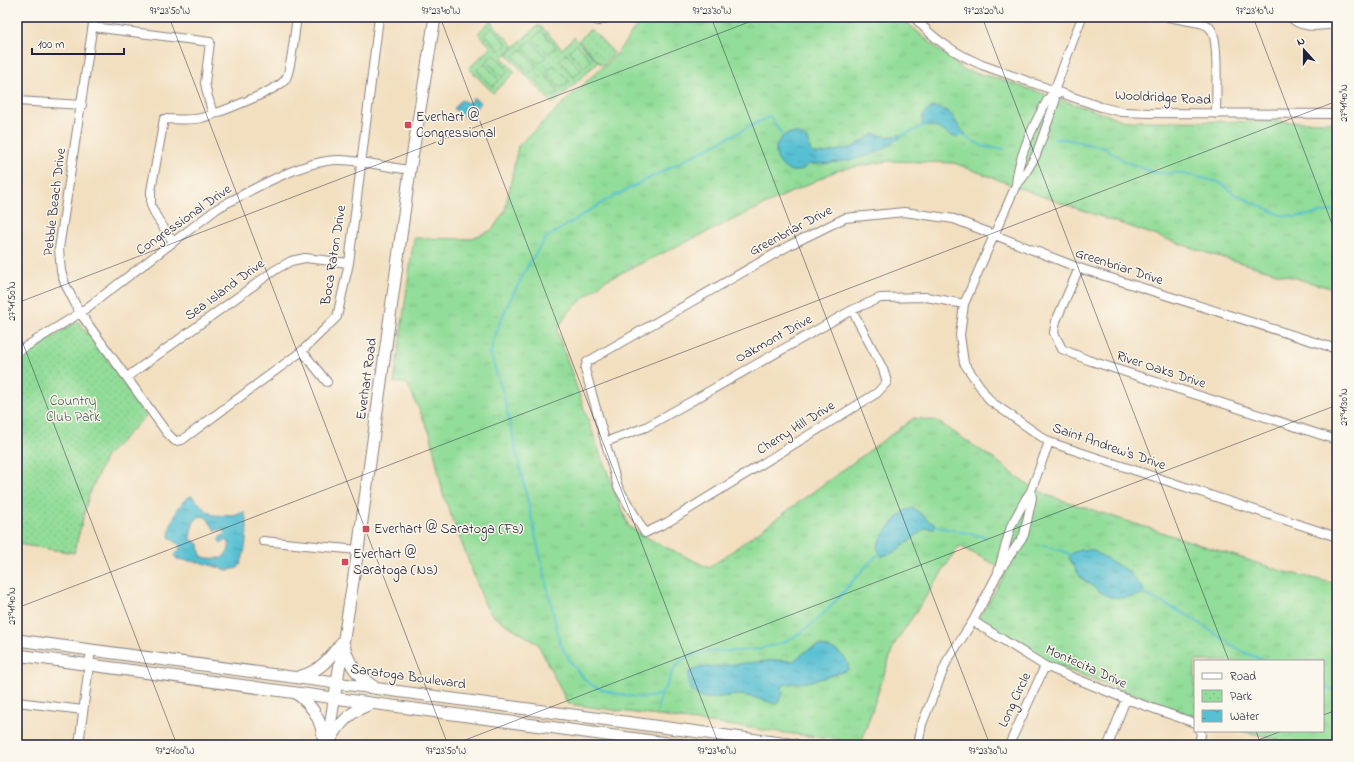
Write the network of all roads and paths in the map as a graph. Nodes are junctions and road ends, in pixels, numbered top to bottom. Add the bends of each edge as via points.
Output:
1 (94, 17) edge
2 (297, 17) edge
3 (379, 17) edge
4 (435, 17) edge
5 (589, 17) edge
6 (609, 17) edge
7 (914, 17) edge
8 (1082, 17) edge
9 (1168, 17) edge
10 (1291, 17) edge
11 (1337, 24) edge
12 (93, 27) junction
13 (1054, 91) junction
14 (17, 101) edge
15 (82, 105) junction
16 (213, 114) junction
17 (1216, 114) junction
18 (1337, 114) edge
19 (361, 163) junction
20 (410, 170) junction
21 (1016, 185) junction
22 (995, 234) junction
23 (173, 242) junction
24 (349, 263) junction
25 (1078, 268) junction
26 (964, 304) junction
27 (852, 310) junction
28 (80, 313) junction
29 (1337, 349) edge
30 (302, 351) junction
31 (17, 352) edge
32 (127, 377) junction
33 (327, 382) dead end
34 (1337, 440) edge
35 (175, 441) joint
36 (605, 442) junction
37 (1049, 442) junction
38 (1031, 491) junction
39 (645, 533) joint
40 (1337, 537) edge
41 (263, 541) dead end
42 (358, 550) junction
43 (998, 573) junction
44 (973, 621) junction
45 (17, 640) edge
46 (344, 640) junction
47 (91, 650) junction
48 (17, 655) edge
49 (89, 665) junction
50 (1045, 666) junction
51 (297, 677) junction
52 (336, 682) junction
53 (376, 688) junction
54 (295, 693) junction
55 (333, 698) junction
56 (1126, 699) junction
57 (17, 702) edge
58 (372, 704) junction
59 (84, 710) junction
60 (1194, 723) edge
61 (658, 726) junction
62 (1200, 732) edge
63 (655, 743) edge
64 (78, 745) edge
65 (327, 745) edge
66 (681, 745) edge
67 (795, 745) edge
68 (918, 745) edge
69 (1009, 745) edge
70 (1108, 745) edge
71 (1198, 745) edge

1 - 12 street, Pebble Beach Drive
2 - 16 street via 290,66 285,80 269,91
3 - 19 street, Boca Raton Drive
4 - 20 main road, Everhart Road
5 - 6 street via 598,21
7 - 13 street, Wooldridge Road via 936,39 955,52 982,65
8 - 13 street, Saint Andrew's Drive
9 - 17 street via 1205,24 1212,31 1216,44
10 - 11 street via 1296,23 1303,25
12 - 15 street, Pebble Beach Drive
12 - 16 street via 210,42 205,83
13 - 17 street, Wooldridge Road via 1122,112
13 - 21 street, Saint Andrew's Drive via 1047,100 1024,148
13 - 21 street, Saint Andrew's Drive via 1055,102 1036,155
14 - 15 street
15 - 28 street, Pebble Beach Drive via 59,249 64,284
16 - 23 street via 184,120 164,119 151,191 151,205
17 - 18 street, Wooldridge Road
19 - 20 street, Congressional Drive
19 - 23 street, Congressional Drive via 340,160 319,162 299,168 224,205
19 - 24 street, Boca Raton Drive
20 - 42 main road, Everhart Road
21 - 22 street, Saint Andrew's Drive
22 - 25 street, Greenbriar Drive
22 - 26 street, Saint Andrew's Drive
22 - 36 street, Greenbriar Drive via 954,219 904,212 845,218 790,245 587,362 586,369
23 - 28 street, Congressional Drive
24 - 30 street, Boca Raton Drive via 337,317
24 - 32 street, Sea Island Drive via 305,258 291,261
25 - 29 street, Greenbriar Drive
25 - 34 street, River Oaks Drive via 1056,321 1054,333 1062,349 1088,360
26 - 27 street, Oakmont Drive via 926,297 880,298
26 - 37 street, Saint Andrew's Drive via 960,335 964,363 990,401
27 - 36 street, Oakmont Drive via 646,427
27 - 39 street, Cherry Hill Drive via 883,369 887,382 877,393 668,522
28 - 31 street, Congressional Drive
28 - 32 street, Pebble Beach Drive
30 - 33 street
30 - 35 street, Boca Raton Drive via 182,440
32 - 35 street, Pebble Beach Drive
36 - 39 street, Greenbriar Drive via 618,487
37 - 38 street
37 - 40 street, Saint Andrew's Drive
38 - 43 street via 1011,526
38 - 43 street via 1032,498 1024,535
41 - 42 street
42 - 46 main road, Everhart Road
43 - 44 street
44 - 50 street, Montecita Drive
44 - 68 street via 947,661 922,724
45 - 47 main road, Saratoga Boulevard
46 - 51 main road via 322,666 314,672
46 - 52 main road, Everhart Road
46 - 53 main road via 354,670
47 - 49 street
47 - 51 main road, Saratoga Boulevard
48 - 49 main road
49 - 54 main road
49 - 59 street
50 - 56 street, Montecita Drive
50 - 69 street, Long Circle
51 - 52 main road, Saratoga Boulevard
52 - 53 main road, Saratoga Boulevard
52 - 55 main road, Everhart Road
53 - 61 main road, Saratoga Boulevard
54 - 55 main road
54 - 65 main road via 311,706 318,716
55 - 58 main road
55 - 65 main road, Everhart Road
56 - 60 street, Montecita Drive
56 - 70 street
57 - 59 street
58 - 63 main road
58 - 65 main road via 347,716
59 - 64 street
61 - 63 street
61 - 67 main road, Saratoga Boulevard
62 - 71 street
63 - 66 main road

